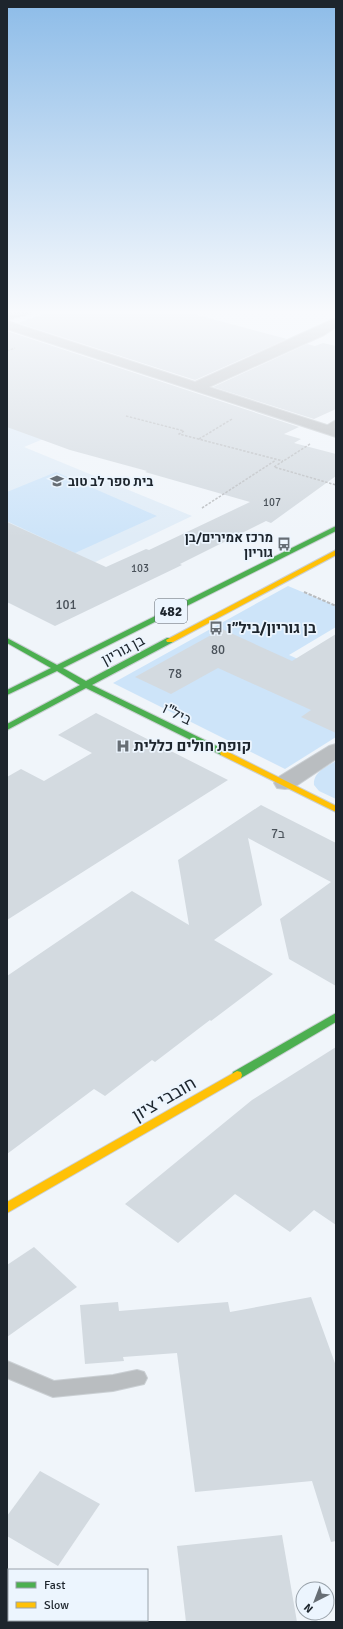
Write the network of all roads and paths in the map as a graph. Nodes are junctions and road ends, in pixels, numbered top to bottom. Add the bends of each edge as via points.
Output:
1 (196, 386) edge
2 (126, 416) dead end
3 (232, 418) dead end
4 (332, 428) edge
5 (199, 439) junction
6 (312, 443) dead end
7 (276, 460) junction
8 (283, 461) junction
9 (336, 485) edge
10 (202, 508) dead end
11 (336, 528) edge
12 (336, 552) edge
13 (280, 582) junction
14 (336, 606) edge
15 (7, 640) edge
16 (56, 668) junction
17 (87, 685) junction
18 (7, 693) edge
19 (7, 727) edge
20 (336, 750) edge
21 (285, 783) junction
22 (336, 809) edge
23 (336, 1017) edge
24 (7, 1208) edge
25 (7, 1368) edge
26 (137, 1378) dead end

1 - 4 street
2 - 5 path via 184,431 179,434
3 - 5 path
5 - 7 path
6 - 8 path
7 - 8 path
7 - 10 path
8 - 9 path via 274,468
11 - 16 main road, בן גוריון / 482
12 - 13 main road, בן גוריון / 482
13 - 14 path
13 - 17 main road, בן גוריון / 482
15 - 16 main road, ביל"ו
16 - 17 main road, ביל"ו
16 - 18 main road, בן גוריון / 482
17 - 19 main road, בן גוריון / 482
17 - 21 main road, ביל"ו
20 - 21 street
21 - 22 main road, ביל"ו
23 - 24 main road, חובבי ציון
25 - 26 lane via 54,1389 113,1384

